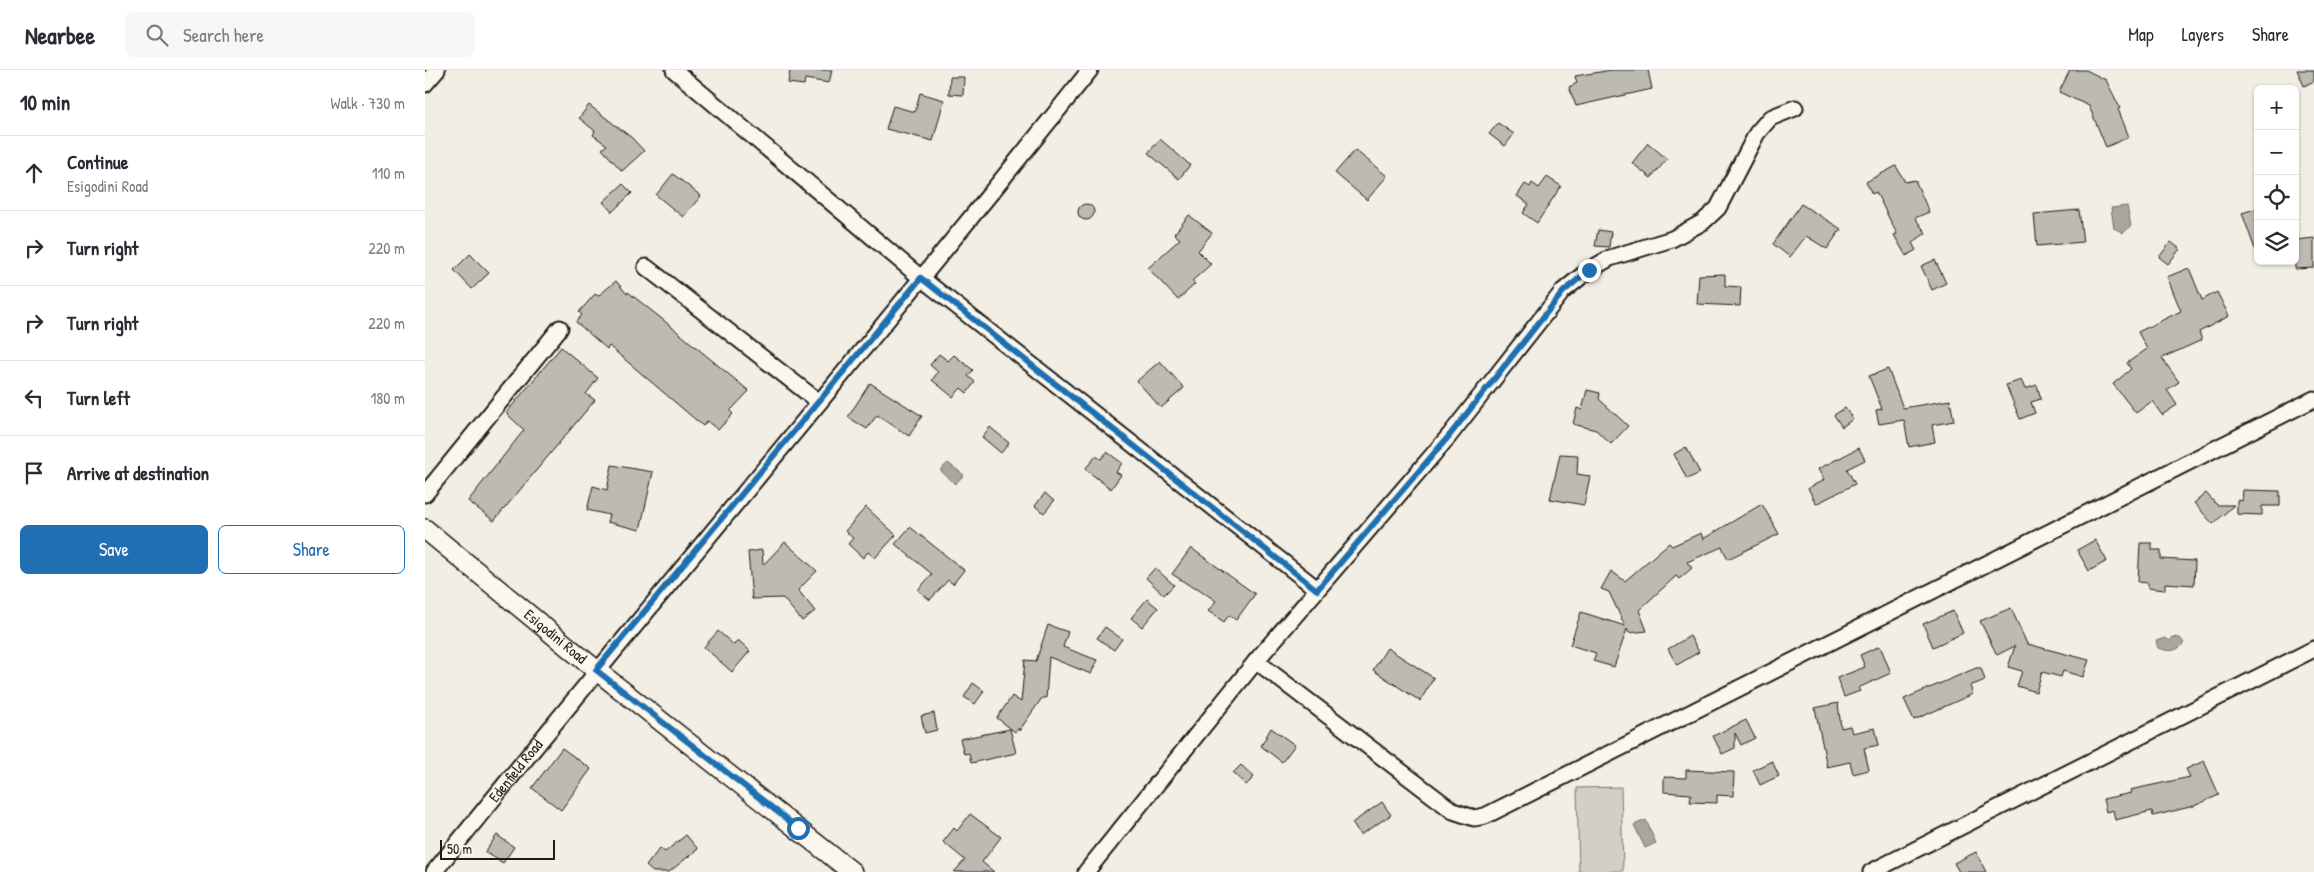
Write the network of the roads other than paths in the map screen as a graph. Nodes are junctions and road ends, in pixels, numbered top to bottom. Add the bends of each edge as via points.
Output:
1 (437, 70) edge
2 (673, 70) edge
3 (1090, 70) edge
4 (425, 84) edge
5 (1795, 108) dead end
6 (646, 267) dead end
7 (921, 278) junction
8 (560, 328) dead end
9 (819, 402) junction
10 (2313, 402) edge
11 (425, 494) edge
12 (425, 528) edge
13 (1317, 590) junction
14 (2314, 649) edge
15 (1256, 661) junction
16 (596, 670) junction
17 (434, 872) edge
18 (852, 872) edge
19 (1086, 872) edge
20 (1871, 872) edge

1 - 4 street
2 - 7 street
3 - 7 street, Edenfield Road
5 - 13 street via 1771,118 1757,133 1718,208 1703,222 1672,238 1610,258 1589,270 1563,292 1449,436
6 - 9 street
7 - 9 street, Edenfield Road
7 - 13 street
8 - 11 street
9 - 16 street, Edenfield Road
10 - 15 street via 1485,816 1474,818 1453,811
12 - 16 main road, Esigodini Road
13 - 15 street
14 - 20 street
15 - 19 street
16 - 17 street, Edenfield Road
16 - 18 main road, Esigodini Road

